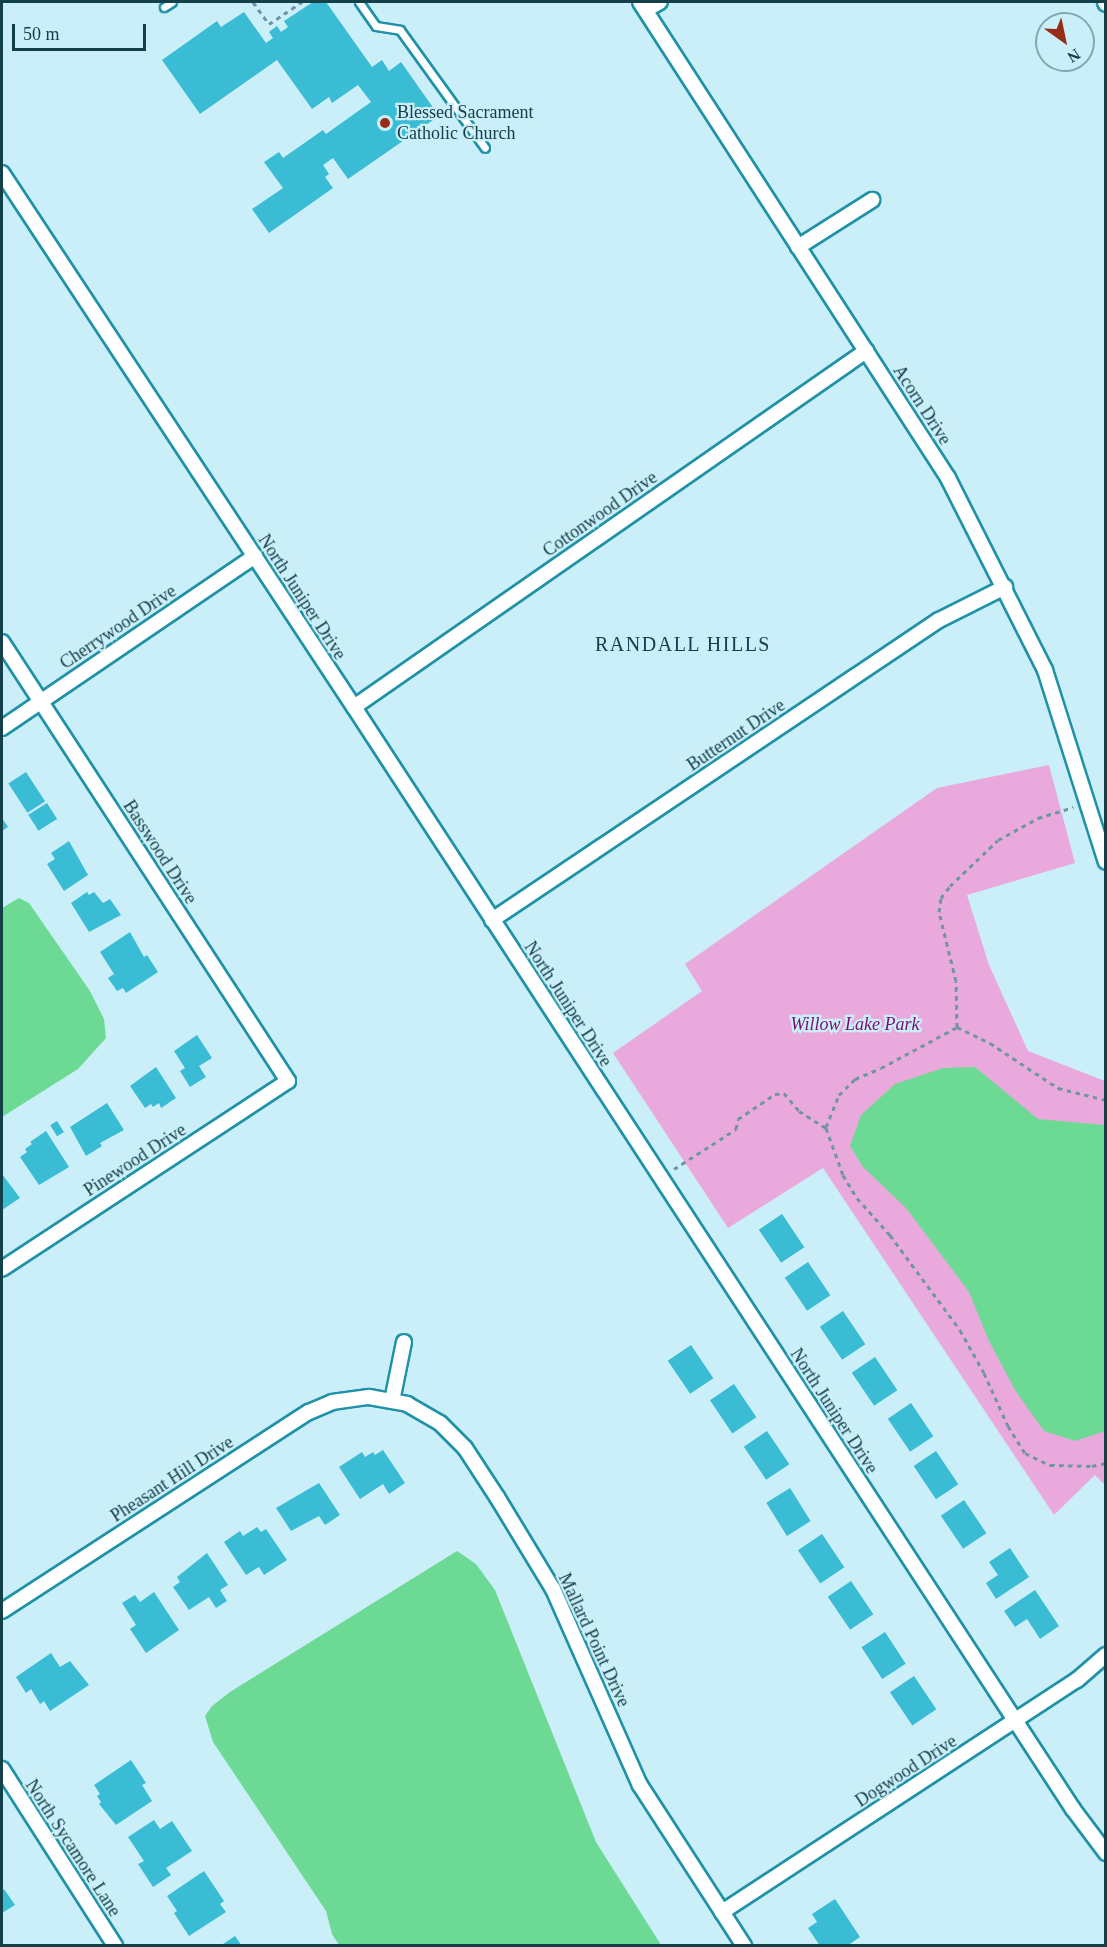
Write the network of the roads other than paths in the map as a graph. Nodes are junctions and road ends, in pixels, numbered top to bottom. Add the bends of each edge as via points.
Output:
1 (172, 2) edge
2 (359, 2) edge
3 (660, 2) edge
4 (643, 6) edge
5 (164, 7) dead end
6 (485, 148) dead end
7 (2, 173) edge
8 (872, 200) dead end
9 (798, 247) junction
10 (866, 351) junction
11 (255, 556) junction
12 (1005, 587) junction
13 (2, 642) edge
14 (40, 700) junction
15 (354, 708) junction
16 (2, 728) edge
17 (1106, 862) edge
18 (492, 920) junction
19 (288, 1081) joint
20 (2, 1269) edge
21 (404, 1342) dead end
22 (369, 1397) joint
23 (392, 1401) junction
24 (2, 1611) edge
25 (1106, 1656) edge
26 (1015, 1721) junction
27 (2, 1770) edge
28 (1106, 1853) edge
29 (722, 1912) junction
30 (115, 1946) edge
31 (744, 1946) edge

1 - 5 lane
2 - 6 lane via 376,26 400,30
3 - 4 street
4 - 9 street, Acorn Drive
7 - 11 street, North Juniper Drive
8 - 9 street
9 - 10 street, Acorn Drive
10 - 12 street, Acorn Drive via 948,478
10 - 15 street, Cottonwood Drive
11 - 14 street, Cherrywood Drive
11 - 15 street, North Juniper Drive
12 - 17 street, Acorn Drive via 1045,670
12 - 18 street, Butternut Drive via 939,620
13 - 14 street, Basswood Drive
14 - 16 street, Cherrywood Drive
14 - 19 street, Basswood Drive
15 - 18 street, North Juniper Drive
18 - 26 street, North Juniper Drive
19 - 20 street, Pinewood Drive
21 - 23 street
22 - 23 street, Mallard Point Drive
22 - 24 street, Pheasant Hill Drive via 332,1402 309,1412
23 - 29 street, Mallard Point Drive via 425,1412 440,1423 465,1448 497,1497 552,1589 640,1785
25 - 26 street, Dogwood Drive
26 - 28 street, North Juniper Drive
26 - 29 street, Dogwood Drive
27 - 30 street, North Sycamore Lane
29 - 31 street, Mallard Point Drive

